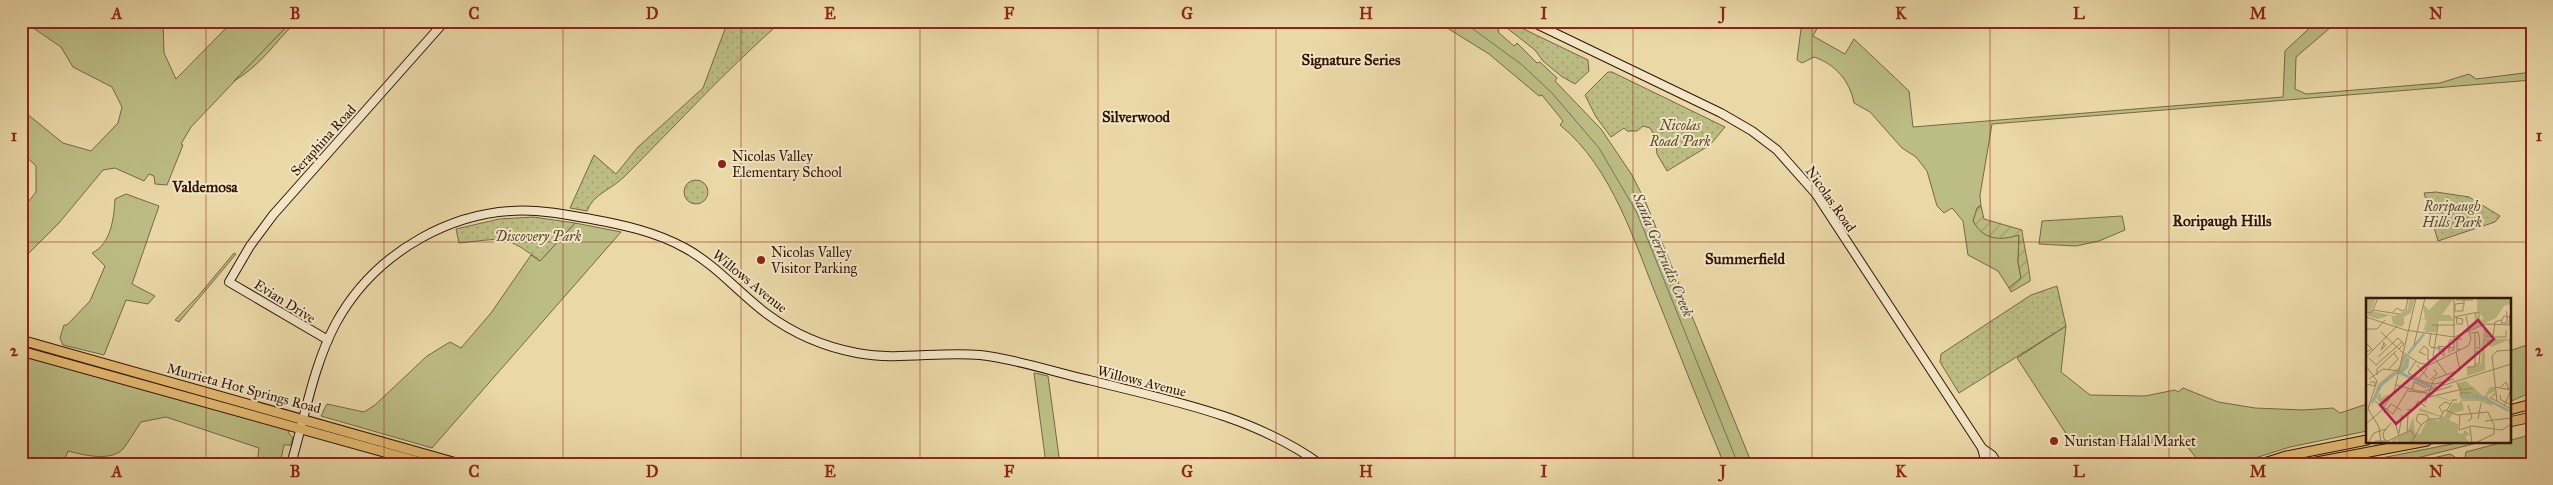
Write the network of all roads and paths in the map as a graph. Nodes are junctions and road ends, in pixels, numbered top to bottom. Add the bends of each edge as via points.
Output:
1 (445, 21) edge
2 (1530, 21) edge
3 (229, 282) joint
4 (21, 340) edge
5 (328, 340) junction
6 (21, 350) edge
7 (2532, 404) edge
8 (2510, 410) edge
9 (2532, 417) edge
10 (304, 419) junction
11 (2510, 422) edge
12 (302, 429) junction
13 (2366, 440) edge
14 (2422, 442) edge
15 (1982, 448) junction
16 (292, 464) edge
17 (427, 464) edge
18 (460, 464) edge
19 (1320, 464) edge
20 (1986, 464) edge
21 (1998, 464) edge
22 (2261, 464) edge
23 (2306, 464) edge

1 - 3 street, Seraphina Road via 273,215
2 - 15 street, Nicolas Road via 1721,113 1777,150 1816,194
3 - 5 street, Evian Drive
4 - 10 main road, Murrieta Hot Springs Road
5 - 10 street, Willows Avenue
5 - 19 street, Willows Avenue via 364,283 411,244 450,224 478,216 507,211 545,212 620,224 674,242 707,262 775,319 824,344 873,356 975,355 1025,363 1211,411 1274,436
6 - 12 main road, Murrieta Hot Springs Road
7 - 8 main road
9 - 11 main road
10 - 12 street, Willows Avenue
10 - 18 main road, Murrieta Hot Springs Road
12 - 16 street, Willows Avenue
12 - 17 main road, Murrieta Hot Springs Road
13 - 22 main road
14 - 23 main road
15 - 20 street, Nicolas Road
15 - 21 street, Nicolas Road

